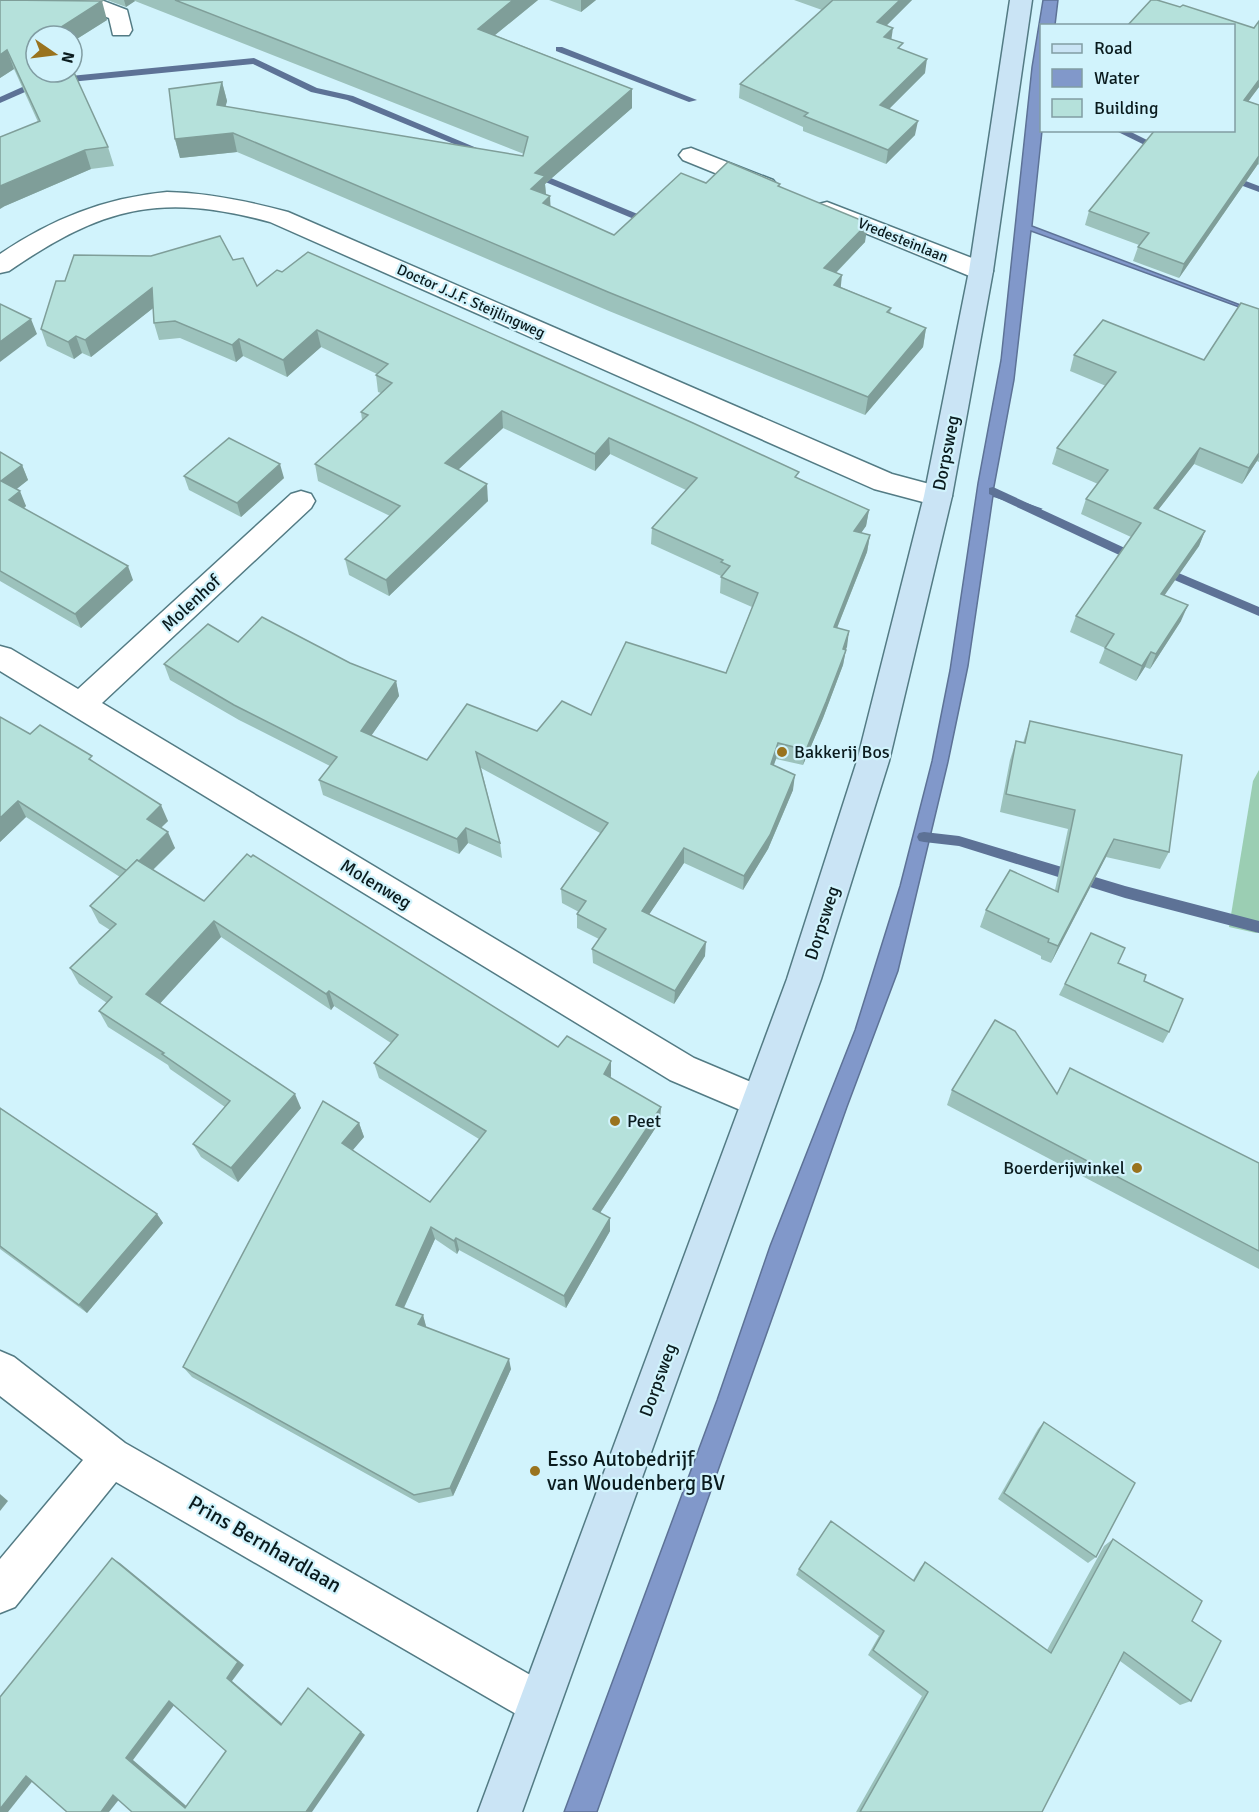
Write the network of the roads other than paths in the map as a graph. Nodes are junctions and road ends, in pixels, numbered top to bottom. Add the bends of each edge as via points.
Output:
1 (83, 0) edge
2 (1021, 0) edge
3 (121, 30) dead end
4 (691, 155) dead end
5 (0, 265) edge
6 (981, 271) junction
7 (938, 496) junction
8 (301, 501) dead end
9 (0, 657) edge
10 (80, 705) junction
11 (757, 1101) junction
12 (0, 1371) edge
13 (111, 1457) junction
14 (0, 1592) edge
15 (538, 1703) junction
16 (500, 1812) edge

1 - 3 street via 119,15
2 - 6 street, Dorpsweg
4 - 6 street, Vredesteinlaan
5 - 7 street, Doctor J.J.F. Steijlingweg via 64,223 101,210 166,198 240,204 279,216 884,482
6 - 7 street, Dorpsweg
7 - 11 street, Dorpsweg via 873,761 804,979
8 - 10 street, Molenhof
9 - 10 street, Molenweg
10 - 11 street, Molenweg via 682,1069
11 - 15 street, Dorpsweg via 668,1355
12 - 13 street, Prins Bernhardlaan
13 - 14 street
13 - 15 street, Prins Bernhardlaan
15 - 16 street, Dorpsweg

